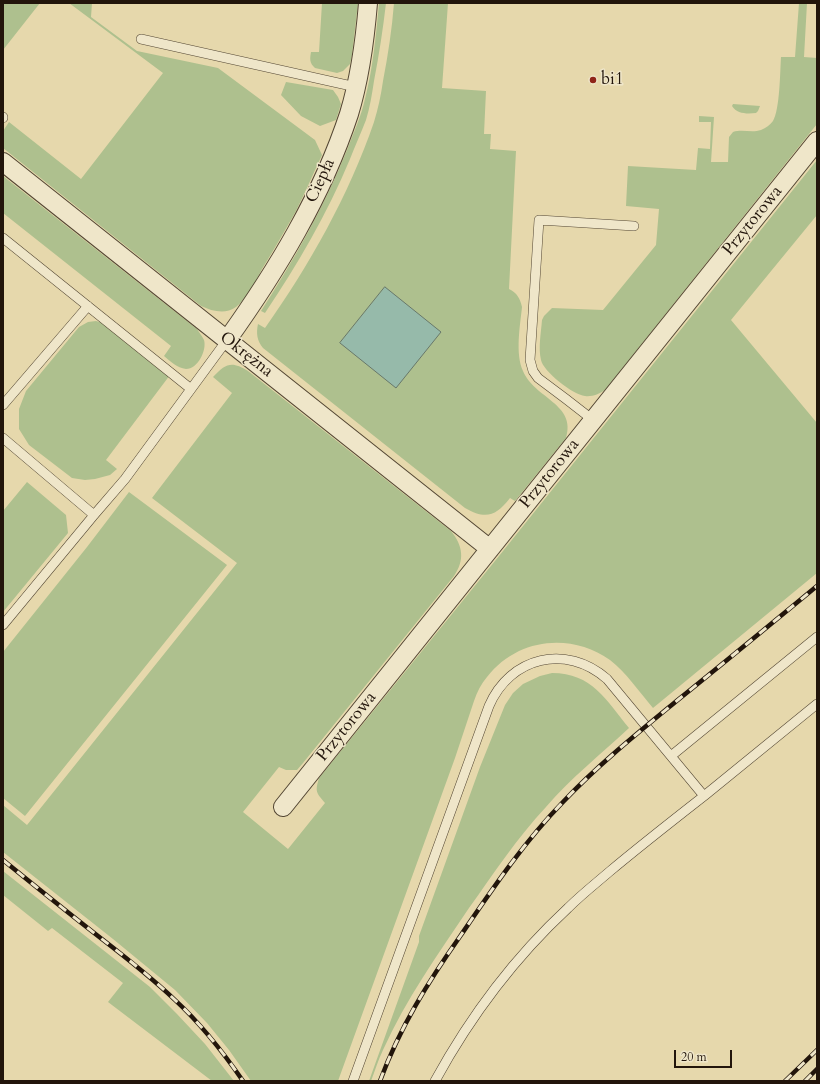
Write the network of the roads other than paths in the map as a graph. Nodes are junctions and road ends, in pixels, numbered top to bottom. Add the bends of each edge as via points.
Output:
1 (368, 3) edge
2 (141, 39) dead end
3 (356, 88) junction
4 (817, 141) edge
5 (3, 162) edge
6 (634, 226) dead end
7 (3, 238) edge
8 (88, 306) junction
9 (227, 340) junction
10 (191, 389) junction
11 (3, 405) edge
12 (592, 420) junction
13 (3, 438) edge
14 (94, 514) junction
15 (490, 549) junction
16 (3, 625) edge
17 (817, 637) edge
18 (817, 704) edge
19 (671, 756) junction
20 (704, 796) junction
21 (283, 807) dead end
22 (353, 1081) edge
23 (435, 1081) edge

1 - 3 street, Ciepła
2 - 3 lane
3 - 9 street, Ciepła via 334,153 304,216 271,276
4 - 12 street, Przytorowa
5 - 9 street, Okrężna
6 - 12 lane via 539,220 530,360 538,378
7 - 8 lane
8 - 10 lane
8 - 11 lane
9 - 10 lane
9 - 15 street, Okrężna
10 - 14 lane via 125,479
12 - 15 street, Przytorowa
13 - 14 lane
14 - 16 lane
15 - 21 street, Przytorowa
17 - 19 lane
18 - 20 lane
19 - 20 lane
19 - 22 lane via 607,679 586,665 562,659 539,661 520,669 503,683 489,706
20 - 23 lane via 579,897 524,953 469,1025

